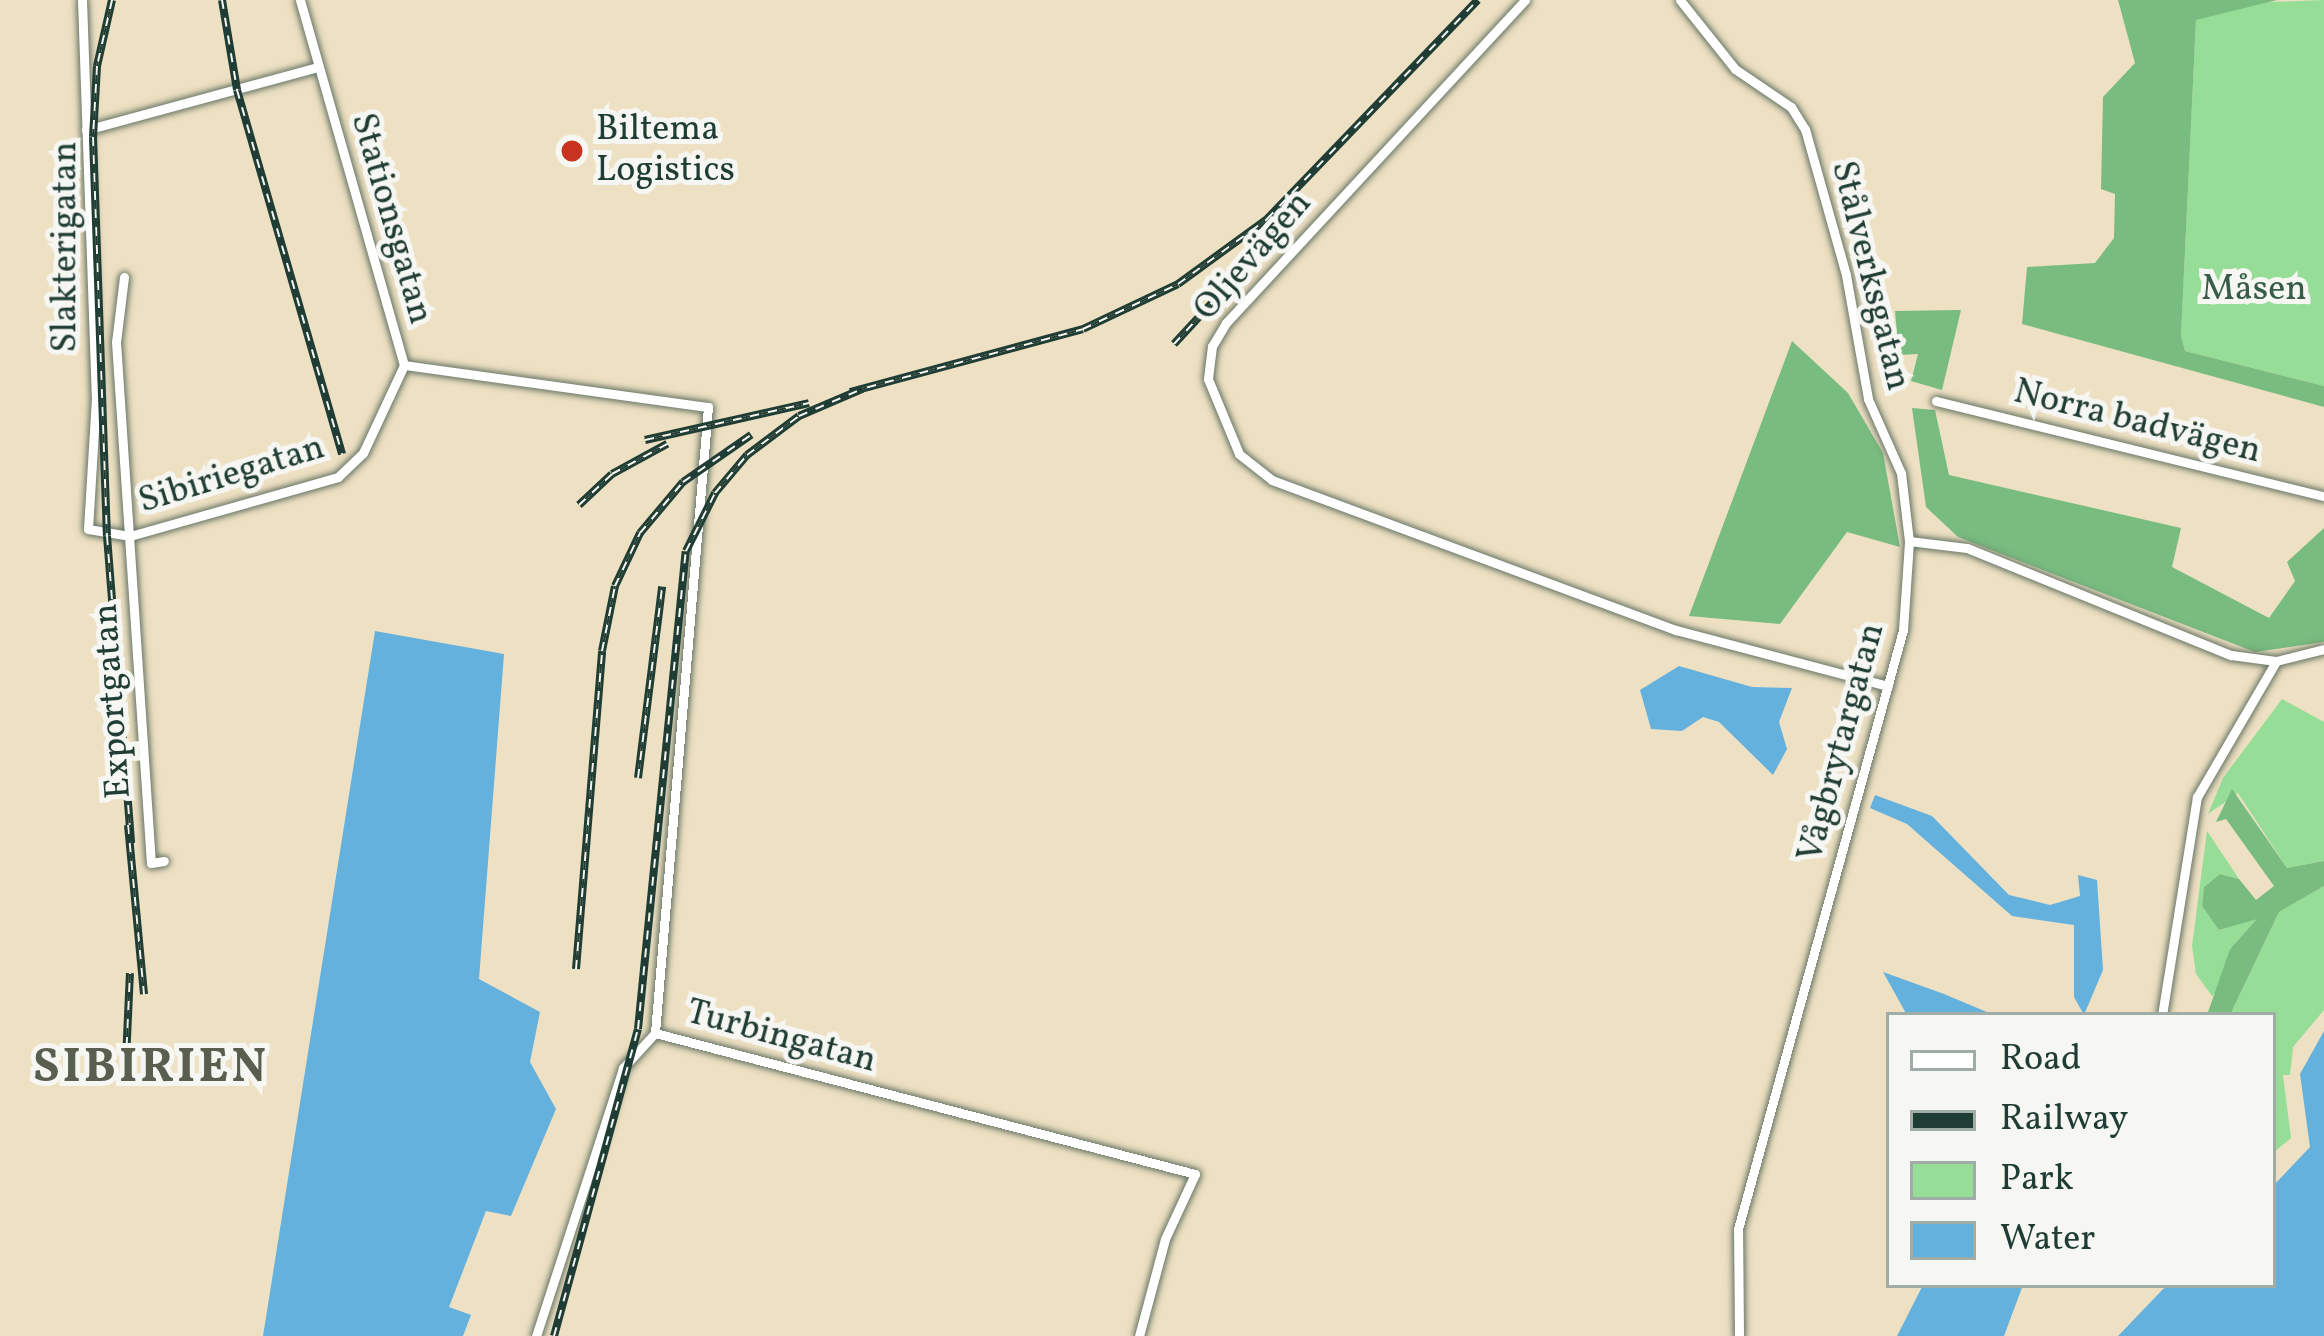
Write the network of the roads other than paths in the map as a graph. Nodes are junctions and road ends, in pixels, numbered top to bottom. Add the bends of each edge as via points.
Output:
1 (82, 0) edge
2 (300, 0) edge
3 (1525, 0) edge
4 (1680, 0) edge
5 (318, 67) junction
6 (86, 130) junction
7 (124, 277) dead end
8 (404, 365) junction
9 (1936, 401) dead end
10 (708, 407) joint
11 (2324, 496) edge
12 (88, 529) joint
13 (130, 536) junction
14 (1909, 541) junction
15 (2324, 649) edge
16 (2276, 661) junction
17 (1888, 686) junction
18 (164, 861) dead end
19 (151, 862) junction
20 (150, 875) dead end
21 (2162, 1012) edge
22 (655, 1033) junction
23 (536, 1336) edge
24 (1139, 1336) edge
25 (1738, 1336) edge

1 - 6 street
2 - 5 street, Stationsgatan
3 - 17 street, Oljevägen via 1212,346 1208,379 1239,454 1253,470 1654,620
4 - 14 street, Stålverksgatan via 1736,69 1791,107 1805,129 1846,275 1868,399 1901,473
5 - 6 street, Slakterigatan
5 - 8 street, Stationsgatan
6 - 12 street, Slakterigatan via 96,398
7 - 13 street, Exportgatan via 116,342
8 - 10 street, Stationsgatan
8 - 13 street, Sibiriegatan via 362,453 338,477
9 - 11 street, Norra badvägen
10 - 22 street, Turbingatan
12 - 13 street, Sibiriegatan
13 - 19 street, Exportgatan
14 - 16 street via 1952,543 2214,649
14 - 17 street, Vågbrytargatan via 1904,630
15 - 16 street
16 - 21 street via 2198,797
17 - 25 street, Vågbrytargatan via 1738,1229
18 - 19 street
19 - 20 street, Exportgatan
22 - 23 street via 623,1068
22 - 24 street, Turbingatan via 1195,1174 1165,1239

